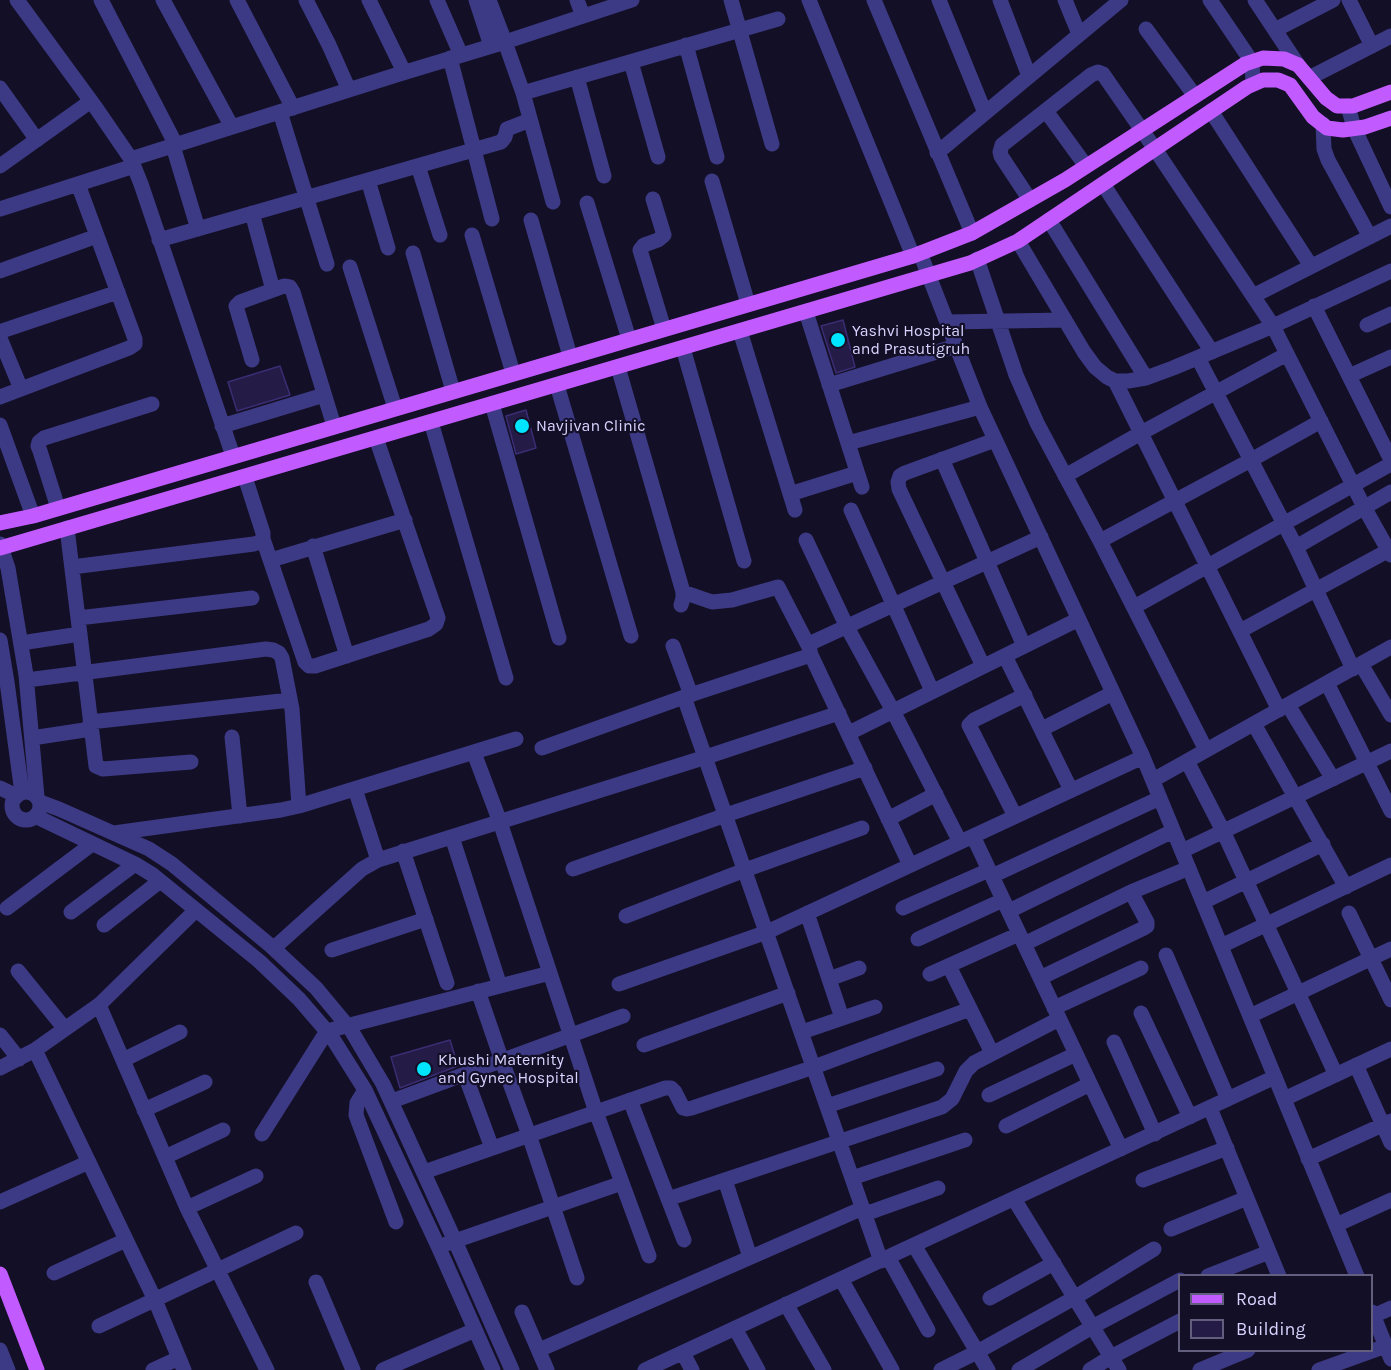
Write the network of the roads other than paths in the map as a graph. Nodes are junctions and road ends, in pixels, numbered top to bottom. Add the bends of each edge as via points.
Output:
1 (17, 0) edge
2 (101, 0) edge
3 (163, 0) edge
4 (237, 0) edge
5 (306, 0) edge
6 (369, 0) edge
7 (437, 0) edge
8 (476, 0) edge
9 (489, 0) edge
10 (577, 0) edge
11 (632, 0) edge
12 (731, 0) edge
13 (808, 0) edge
14 (874, 0) edge
15 (939, 0) edge
16 (1000, 0) edge
17 (1065, 0) edge
18 (1120, 0) edge
19 (1210, 0) edge
20 (1255, 0) edge
21 (1333, 0) edge
22 (1349, 0) edge
23 (583, 16) junction
24 (778, 19) dead end
25 (1146, 29) dead end
26 (740, 30) junction
27 (1275, 30) junction
28 (1079, 34) junction
29 (1391, 36) edge
30 (498, 44) junction
31 (686, 45) junction
32 (1372, 46) junction
33 (455, 57) junction
34 (631, 62) junction
35 (1252, 62) junction
36 (1298, 65) junction
37 (404, 72) junction
38 (1029, 76) junction
39 (577, 77) junction
40 (1309, 78) junction
41 (1253, 84) junction
42 (0, 88) edge
43 (350, 90) junction
44 (1391, 92) edge
45 (523, 93) junction
46 (1195, 96) junction
47 (91, 101) junction
48 (1348, 106) junction
49 (286, 110) junction
50 (1046, 111) junction
51 (1211, 111) junction
52 (985, 113) junction
53 (1391, 118) edge
54 (530, 120) junction
55 (1323, 124) junction
56 (232, 127) junction
57 (1354, 128) junction
58 (1142, 130) junction
59 (37, 140) junction
60 (772, 144) dead end
61 (175, 146) junction
62 (1155, 149) junction
63 (474, 150) junction
64 (938, 153) junction
65 (658, 157) dead end
66 (717, 157) dead end
67 (133, 163) junction
68 (0, 166) edge
69 (418, 166) junction
70 (1086, 166) junction
71 (604, 176) dead end
72 (368, 180) junction
73 (712, 181) dead end
74 (78, 184) junction
75 (1103, 184) junction
76 (305, 198) junction
77 (653, 199) dead end
78 (1389, 199) edge
79 (1030, 200) junction
80 (553, 202) dead end
81 (588, 203) dead end
82 (0, 209) edge
83 (252, 213) junction
84 (492, 219) dead end
85 (531, 220) dead end
86 (1049, 220) junction
87 (1391, 226) edge
88 (198, 229) junction
89 (972, 233) junction
90 (440, 235) dead end
91 (472, 235) dead end
92 (97, 236) junction
93 (1370, 237) junction
94 (159, 240) junction
95 (1018, 241) junction
96 (388, 248) dead end
97 (413, 253) dead end
98 (916, 255) junction
99 (977, 260) junction
100 (327, 264) dead end
101 (1311, 266) junction
102 (350, 267) dead end
103 (0, 271) edge
104 (1391, 271) edge
105 (928, 276) junction
106 (273, 290) junction
107 (118, 292) junction
108 (1253, 296) junction
109 (748, 304) junction
110 (1314, 306) junction
111 (806, 312) junction
112 (1391, 314) edge
113 (998, 320) junction
114 (1065, 320) junction
115 (947, 322) junction
116 (1366, 325) dead end
117 (1273, 326) junction
118 (664, 328) junction
119 (740, 331) junction
120 (0, 336) edge
121 (629, 339) junction
122 (956, 345) junction
123 (683, 348) junction
124 (1287, 354) junction
125 (1205, 355) junction
126 (570, 356) junction
127 (1391, 357) edge
128 (252, 360) dead end
129 (618, 367) junction
130 (513, 373) junction
131 (1350, 376) junction
132 (1146, 378) junction
133 (1115, 381) junction
134 (557, 385) junction
135 (829, 385) junction
136 (21, 389) junction
137 (453, 391) junction
138 (1216, 392) junction
139 (324, 395) junction
140 (0, 397) edge
141 (152, 404) dead end
142 (492, 404) junction
143 (980, 407) junction
144 (395, 408) junction
145 (1321, 421) junction
146 (431, 422) junction
147 (0, 424) edge
148 (222, 426) junction
149 (334, 426) junction
150 (1142, 433) junction
151 (376, 438) junction
152 (995, 440) junction
153 (848, 443) junction
154 (1387, 443) edge
155 (233, 456) junction
156 (942, 459) junction
157 (1251, 460) junction
158 (1391, 462) edge
159 (1065, 476) junction
160 (245, 477) junction
161 (1353, 485) junction
162 (1391, 492) edge
163 (790, 494) junction
164 (1176, 501) junction
165 (1364, 507) junction
166 (58, 508) junction
167 (795, 510) dead end
168 (851, 510) dead end
169 (33, 516) junction
170 (405, 520) junction
171 (0, 523) edge
172 (1284, 523) junction
173 (67, 528) junction
174 (1041, 537) junction
175 (263, 539) junction
176 (806, 540) dead end
177 (1100, 541) junction
178 (313, 546) junction
179 (0, 547) edge
180 (1296, 547) junction
181 (1390, 552) edge
182 (271, 560) junction
183 (744, 561) dead end
184 (987, 562) junction
185 (1208, 566) junction
186 (72, 567) junction
187 (944, 583) junction
188 (1316, 590) junction
189 (252, 598) dead end
190 (893, 606) junction
191 (1134, 607) junction
192 (78, 618) junction
193 (1079, 619) junction
194 (847, 627) junction
195 (1240, 631) junction
196 (80, 634) junction
197 (631, 636) dead end
198 (559, 638) dead end
199 (0, 640) edge
200 (21, 643) junction
201 (673, 646) dead end
202 (1024, 646) junction
203 (1391, 647) edge
204 (810, 651) junction
205 (347, 656) junction
206 (1005, 656) junction
207 (983, 666) junction
208 (1357, 666) junction
209 (84, 673) junction
210 (6, 677) junction
211 (27, 678) junction
212 (506, 678) dead end
213 (1327, 683) junction
214 (932, 691) junction
215 (1113, 693) junction
216 (1025, 695) junction
217 (688, 696) junction
218 (290, 700) junction
219 (1284, 707) junction
220 (893, 711) junction
221 (839, 713) junction
222 (1391, 715) edge
223 (1254, 724) junction
224 (91, 726) junction
225 (1042, 729) junction
226 (849, 733) junction
227 (232, 737) dead end
228 (32, 738) junction
229 (516, 739) dead end
230 (543, 748) dead end
231 (1206, 750) junction
232 (1391, 751) edge
233 (474, 753) junction
234 (706, 757) junction
235 (1143, 757) junction
236 (1187, 761) junction
237 (191, 762) dead end
238 (1368, 762) junction
239 (865, 768) junction
240 (1333, 779) junction
241 (1153, 780) junction
242 (0, 788) edge
243 (355, 789) junction
244 (1071, 790) junction
245 (936, 794) junction
246 (1296, 796) junction
247 (1160, 798) junction
248 (23, 801) edge
249 (299, 806) junction
250 (1391, 811) edge
251 (726, 815) junction
252 (240, 816) junction
253 (1015, 816) junction
254 (888, 819) junction
255 (500, 822) junction
256 (862, 828) dead end
257 (1173, 831) junction
258 (1224, 831) junction
259 (114, 833) junction
260 (452, 837) junction
261 (967, 839) junction
262 (92, 844) junction
263 (1323, 844) junction
264 (1182, 850) junction
265 (403, 851) junction
266 (378, 860) junction
267 (135, 864) junction
268 (1391, 865) edge
269 (910, 866) junction
270 (1189, 868) junction
271 (573, 869) dead end
272 (745, 870) junction
273 (991, 873) junction
274 (160, 880) junction
275 (1246, 881) junction
276 (1346, 887) junction
277 (1131, 892) junction
278 (1203, 902) junction
279 (1006, 906) junction
280 (7, 908) dead end
281 (903, 908) dead end
282 (196, 910) junction
283 (71, 912) dead end
284 (807, 913) junction
285 (1349, 913) dead end
286 (626, 916) dead end
287 (426, 919) junction
288 (1267, 924) junction
289 (104, 925) dead end
290 (767, 932) junction
291 (918, 939) dead end
292 (1022, 939) junction
293 (1221, 946) junction
294 (274, 948) junction
295 (332, 950) dead end
296 (1391, 950) edge
297 (1166, 956) dead end
298 (1371, 959) junction
299 (949, 966) junction
300 (860, 968) dead end
301 (1141, 968) dead end
302 (18, 971) dead end
303 (550, 973) junction
304 (930, 974) dead end
305 (1040, 978) junction
306 (829, 979) junction
307 (447, 983) dead end
308 (620, 984) dead end
309 (500, 986) junction
310 (478, 991) junction
311 (788, 993) junction
312 (1299, 993) junction
313 (1391, 1000) edge
314 (99, 1005) junction
315 (875, 1007) dead end
316 (970, 1009) junction
317 (1141, 1013) dead end
318 (1057, 1014) junction
319 (623, 1016) dead end
320 (1250, 1016) junction
321 (842, 1018) junction
322 (347, 1026) junction
323 (65, 1029) junction
324 (327, 1031) junction
325 (180, 1032) dead end
326 (802, 1032) junction
327 (0, 1035) edge
328 (571, 1036) junction
329 (1114, 1042) dead end
330 (644, 1044) dead end
331 (1391, 1049) edge
332 (35, 1050) junction
333 (992, 1053) junction
334 (1076, 1054) junction
335 (19, 1059) junction
336 (123, 1060) junction
337 (502, 1061) junction
338 (1356, 1065) junction
339 (814, 1067) junction
340 (0, 1068) edge
341 (937, 1069) dead end
342 (465, 1075) junction
343 (1336, 1075) junction
344 (1275, 1077) junction
345 (205, 1082) dead end
346 (1090, 1084) junction
347 (365, 1090) junction
348 (989, 1095) dead end
349 (1228, 1099) junction
350 (1284, 1099) junction
351 (630, 1100) junction
352 (392, 1101) junction
353 (827, 1106) junction
354 (1210, 1108) junction
355 (144, 1110) junction
356 (596, 1112) junction
357 (1190, 1117) junction
358 (1387, 1123) edge
359 (1006, 1126) dead end
360 (223, 1130) dead end
361 (262, 1134) dead end
362 (1155, 1134) junction
363 (529, 1135) junction
364 (965, 1140) dead end
365 (840, 1142) junction
366 (1391, 1143) edge
367 (492, 1148) junction
368 (1227, 1148) junction
369 (1121, 1149) junction
370 (165, 1157) junction
371 (1308, 1159) junction
372 (89, 1162) junction
373 (424, 1172) junction
374 (256, 1176) dead end
375 (852, 1178) junction
376 (725, 1180) junction
377 (1143, 1180) dead end
378 (622, 1184) junction
379 (938, 1188) dead end
380 (1247, 1198) junction
381 (668, 1199) junction
382 (1014, 1199) junction
383 (1391, 1200) edge
384 (0, 1202) edge
385 (553, 1207) junction
386 (187, 1208) junction
387 (864, 1211) junction
388 (396, 1222) dead end
389 (1336, 1225) junction
390 (1171, 1229) dead end
391 (296, 1233) dead end
392 (126, 1240) junction
393 (684, 1240) dead end
394 (456, 1241) junction
395 (914, 1245) junction
396 (438, 1246) junction
397 (1154, 1249) dead end
398 (1269, 1252) junction
399 (649, 1256) dead end
400 (750, 1257) junction
401 (885, 1259) junction
402 (1053, 1263) junction
403 (217, 1269) junction
404 (54, 1273) dead end
405 (0, 1274) edge
406 (1215, 1274) edge
407 (1279, 1274) edge
408 (1357, 1274) edge
409 (577, 1278) dead end
410 (841, 1279) junction
411 (1178, 1281) edge
412 (316, 1282) dead end
413 (990, 1298) dead end
414 (1074, 1298) junction
415 (155, 1300) junction
416 (786, 1304) junction
417 (1391, 1308) edge
418 (522, 1312) dead end
419 (1373, 1314) edge
420 (1373, 1316) edge
421 (1178, 1322) edge
422 (99, 1326) dead end
423 (1092, 1327) junction
424 (735, 1328) junction
425 (475, 1330) junction
426 (928, 1330) dead end
427 (0, 1350) edge
428 (539, 1350) junction
429 (978, 1352) junction
430 (1244, 1352) edge
431 (683, 1353) junction
432 (1389, 1354) edge
433 (182, 1364) edge
434 (1115, 1364) edge
435 (1218, 1366) edge
436 (8, 1370) edge
437 (38, 1370) edge
438 (153, 1370) edge
439 (267, 1370) edge
440 (353, 1370) edge
441 (383, 1370) edge
442 (493, 1370) edge
443 (512, 1370) edge
444 (547, 1370) edge
445 (645, 1370) edge
446 (692, 1370) edge
447 (758, 1370) edge
448 (824, 1370) edge
449 (892, 1370) edge
450 (941, 1370) edge
451 (988, 1370) edge
452 (1019, 1370) edge
453 (1090, 1370) edge
454 (1200, 1370) edge
455 (1319, 1370) edge

1 - 47 street
2 - 61 street
3 - 56 street
4 - 49 street
5 - 43 street
6 - 37 street
7 - 33 street
8 - 30 street
9 - 30 street
10 - 23 street
11 - 23 street
12 - 26 street
13 - 98 street
14 - 64 street
15 - 52 street
16 - 38 street
17 - 28 street
18 - 28 street
19 - 35 street
20 - 27 street
21 - 27 street
22 - 32 street
23 - 30 street
24 - 26 street
25 - 46 street
26 - 31 street
26 - 60 street
27 - 36 street
28 - 38 street
29 - 32 street
30 - 33 street
30 - 45 street
31 - 34 street
31 - 66 street
32 - 40 street
33 - 37 street
33 - 63 street
34 - 39 street
34 - 65 street
35 - 36 main road via 1284,59
35 - 41 street
35 - 46 main road
36 - 40 main road
37 - 43 street
38 - 52 street
39 - 45 street
39 - 71 street
40 - 48 main road via 1337,106
41 - 51 main road
41 - 55 main road via 1278,80 1290,85 1313,117
42 - 59 street
43 - 49 street
44 - 48 main road
45 - 54 street
46 - 58 main road
47 - 59 street
47 - 67 street
48 - 57 street
49 - 56 street
49 - 76 street
50 - 58 street via 1098,72
50 - 70 street
50 - 79 street via 1000,148
51 - 62 main road
51 - 101 street
52 - 64 street
53 - 57 main road
54 - 63 street via 507,129 501,142
54 - 80 street
55 - 57 main road via 1327,128
55 - 93 street via 1328,160
56 - 61 street
57 - 78 street
58 - 62 street
58 - 70 main road
59 - 68 street
61 - 67 street
61 - 88 street
62 - 75 main road
62 - 108 street
63 - 69 street
63 - 84 street
64 - 89 street
67 - 74 street
67 - 94 street
69 - 72 street
69 - 90 street
70 - 79 main road
72 - 76 street
72 - 96 street
73 - 109 street
74 - 82 street
74 - 92 street
75 - 86 main road
75 - 125 street
76 - 83 street
76 - 100 street
77 - 118 street via 664,236 640,250
79 - 89 main road
81 - 121 street
83 - 88 street
83 - 106 street
85 - 126 street
86 - 95 main road
86 - 132 street
87 - 93 street
88 - 94 street
89 - 98 main road
91 - 130 street
92 - 103 street
92 - 107 street
93 - 101 street
94 - 148 street
95 - 99 main road
95 - 114 street
97 - 137 street
98 - 105 street
98 - 109 main road
99 - 105 main road
99 - 113 street
101 - 108 street
102 - 144 street
104 - 110 street
105 - 111 main road
105 - 115 street
106 - 128 street via 236,306
106 - 139 street via 284,286 293,292
107 - 120 street via 2,331
107 - 136 street via 135,344
108 - 117 street
109 - 118 main road
110 - 117 street
110 - 131 street
111 - 119 main road
111 - 135 street
112 - 116 street
113 - 114 street
113 - 115 street
113 - 159 street via 1016,375
114 - 133 street via 1095,367
115 - 122 street
117 - 124 street
117 - 125 street
118 - 121 main road
119 - 123 main road
119 - 163 street
120 - 136 street
121 - 126 main road
122 - 135 street
122 - 143 street
123 - 129 main road
123 - 183 street
124 - 138 street
124 - 145 street
125 - 132 street
125 - 138 street
126 - 130 main road
127 - 131 street
129 - 134 main road
129 - 204 street via 682,598 732,600 778,587
130 - 137 main road
131 - 154 street
132 - 133 street
133 - 150 street
134 - 142 main road
134 - 197 street
135 - 153 street
136 - 140 street
137 - 144 main road
138 - 150 street
138 - 157 street
139 - 148 street
139 - 149 street
141 - 166 street via 39,442
142 - 146 main road
142 - 198 street
143 - 152 street
143 - 153 street
144 - 149 main road
145 - 157 street
145 - 161 street
146 - 151 main road
146 - 212 street
147 - 169 street
148 - 155 street
149 - 155 main road
150 - 159 street
150 - 164 street
151 - 160 main road
151 - 170 street
152 - 156 street
152 - 174 street
153 - 163 street via 860,480
154 - 158 street
155 - 166 main road
156 - 184 street
156 - 187 street via 904,473 898,482
157 - 164 street
157 - 172 street
158 - 161 street
159 - 177 street
160 - 173 main road
160 - 175 street
161 - 165 street
161 - 172 street
162 - 165 street
163 - 167 street
164 - 177 street
164 - 185 street
165 - 180 street
165 - 181 street
166 - 169 main road
168 - 190 street
169 - 171 main road
170 - 178 street
170 - 205 street via 438,618 436,624
172 - 180 street
172 - 185 street
173 - 179 main road
173 - 186 street
174 - 184 street
174 - 193 street
175 - 182 street
175 - 186 street via 255,544
176 - 194 street
177 - 191 street
178 - 182 street
178 - 205 street
179 - 200 street via 8,568
180 - 188 street
181 - 188 street
182 - 205 street via 305,662 315,666
184 - 187 street
184 - 202 street
185 - 191 street
185 - 195 street
186 - 192 street
187 - 190 street
187 - 207 street
188 - 195 street
188 - 208 street
189 - 192 street
190 - 194 street
190 - 214 street
191 - 231 street
192 - 196 street
193 - 202 street
193 - 215 street
194 - 204 street via 813,642
194 - 220 street
195 - 219 street
196 - 200 street
196 - 209 street
199 - 210 street
200 - 211 street
201 - 217 street
202 - 206 street
203 - 208 street
204 - 217 street
204 - 221 street
206 - 207 street
206 - 216 street
207 - 214 street
208 - 213 street
208 - 222 street
209 - 211 street
209 - 218 street via 273,650 282,658
209 - 224 street
210 - 211 street
210 - 248 street
211 - 228 street
213 - 219 street
213 - 238 street
214 - 220 street
215 - 225 street
215 - 235 street
216 - 225 street
216 - 253 street via 969,725
217 - 230 street
217 - 234 street
218 - 224 street
218 - 249 street
219 - 223 street
219 - 240 street
220 - 226 street
220 - 245 street
221 - 226 street
221 - 234 street
223 - 231 street
223 - 246 street
224 - 228 street
224 - 237 street via 98,768
225 - 244 street
226 - 239 street
227 - 252 street
228 - 248 street
229 - 233 street
231 - 236 street
232 - 238 street
233 - 243 street
233 - 255 street
234 - 251 street
234 - 255 street
235 - 241 street
235 - 244 street
236 - 241 street
236 - 258 street
238 - 240 street
238 - 250 street
239 - 251 street
239 - 254 street
240 - 246 street
241 - 247 street
242 - 248 street
243 - 249 street
243 - 266 street
244 - 253 street
245 - 254 street
245 - 261 street
246 - 258 street
246 - 263 street
247 - 257 street
247 - 273 street
248 - 259 street via 59,809
248 - 262 street
249 - 252 street
251 - 271 street
251 - 272 street
252 - 259 street
253 - 261 street
254 - 269 street
255 - 260 street
255 - 303 street
256 - 272 street
257 - 264 street
257 - 279 street
258 - 264 street
258 - 275 street
259 - 294 street via 172,864
260 - 265 street
260 - 309 street
261 - 269 street
261 - 273 street
262 - 267 street
262 - 280 street
263 - 275 street
263 - 276 street
264 - 270 street
265 - 266 street
265 - 287 street
266 - 294 street via 362,869
267 - 274 street
267 - 283 street
268 - 276 street
269 - 284 street
270 - 277 street
270 - 278 street
272 - 286 street
272 - 290 street
273 - 279 street
273 - 281 street
274 - 282 street
274 - 289 street
275 - 278 street
275 - 288 street
276 - 288 street
277 - 292 street
277 - 305 street via 1147,926
278 - 293 street
279 - 291 street
279 - 292 street
282 - 314 street
282 - 324 street via 259,961
284 - 290 street
284 - 306 street
285 - 298 street
287 - 295 street
287 - 307 street
288 - 293 street
288 - 312 street
290 - 308 street
290 - 311 street
292 - 299 street
292 - 305 street
293 - 320 street
294 - 322 street via 316,988
296 - 298 street
297 - 349 street
298 - 312 street
298 - 313 street
299 - 304 street
299 - 316 street
300 - 306 street
301 - 318 street
302 - 323 street
303 - 309 street
303 - 328 street
305 - 318 street
306 - 321 street
309 - 310 street
310 - 322 street
310 - 337 street
311 - 326 street
311 - 330 street
312 - 320 street
312 - 343 street
314 - 323 street
314 - 336 street
315 - 321 street
316 - 333 street
316 - 339 street
317 - 357 street
318 - 333 street
318 - 334 street
319 - 328 street
320 - 344 street
321 - 326 street
322 - 324 street
322 - 352 street
323 - 332 street
324 - 347 street
324 - 361 street
325 - 336 street
326 - 339 street
327 - 335 street
328 - 337 street
328 - 356 street
329 - 362 street
331 - 338 street
332 - 335 street
332 - 372 street
333 - 365 street via 966,1071 952,1099 942,1107
334 - 346 street
334 - 348 street
335 - 340 street
336 - 355 street
337 - 342 street
337 - 363 street
338 - 343 street
338 - 358 street
339 - 351 street via 687,1109 671,1088
339 - 353 street
341 - 353 street
342 - 352 street
342 - 367 street
343 - 350 street
344 - 349 street
344 - 350 street
345 - 355 street
346 - 359 street
346 - 369 street
347 - 388 street via 356,1115
347 - 396 street
349 - 354 street
350 - 371 street
351 - 356 street
351 - 381 street
352 - 373 street
353 - 365 street
354 - 357 street
354 - 368 street
355 - 370 street
356 - 363 street
356 - 378 street
357 - 362 street
358 - 366 street
358 - 371 street
360 - 370 street
362 - 369 street
363 - 367 street
363 - 385 street
364 - 375 street
365 - 375 street
365 - 376 street
367 - 373 street
368 - 377 street
368 - 380 street
369 - 382 street
370 - 386 street
371 - 389 street
372 - 384 street
372 - 392 street
373 - 394 street
374 - 386 street
375 - 387 street
376 - 381 street
376 - 400 street
378 - 385 street
378 - 399 street
379 - 387 street
380 - 390 street
380 - 398 street
381 - 393 street
382 - 395 street
382 - 402 street
383 - 389 street
385 - 394 street
385 - 409 street
386 - 403 street
387 - 400 street
387 - 401 street
389 - 408 street
391 - 403 street
392 - 404 street
392 - 415 street
394 - 396 street
394 - 443 street
395 - 401 street
395 - 429 street
396 - 425 street
397 - 414 street
398 - 406 street
398 - 407 street
400 - 428 street
401 - 410 street
401 - 426 street
402 - 413 street
402 - 414 street
403 - 415 street
403 - 439 street
405 - 437 main road
410 - 416 street
410 - 449 street
411 - 423 street
412 - 440 street
414 - 423 street
414 - 429 street
415 - 422 street
415 - 433 street
416 - 424 street
416 - 448 street
417 - 419 street
418 - 428 street
420 - 432 street
421 - 434 street
423 - 434 street
423 - 452 street
424 - 431 street
424 - 447 street
425 - 441 street
425 - 442 street
427 - 436 street
428 - 444 street
429 - 450 street
429 - 451 street
430 - 435 street
431 - 445 street
431 - 446 street
432 - 455 street
433 - 438 street
434 - 453 street
435 - 454 street

